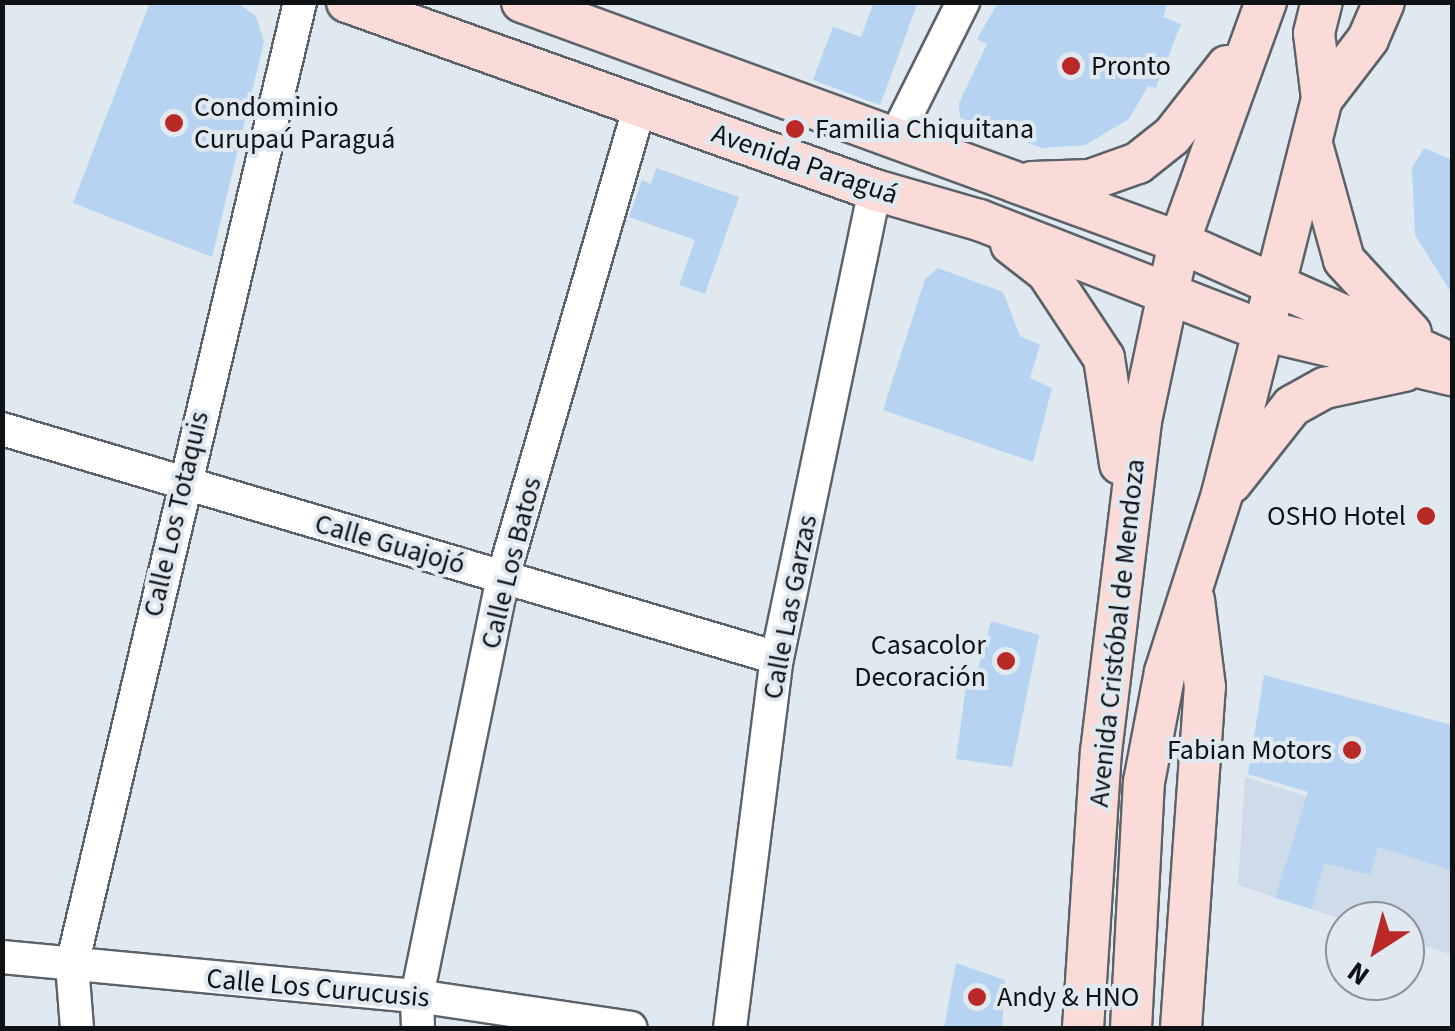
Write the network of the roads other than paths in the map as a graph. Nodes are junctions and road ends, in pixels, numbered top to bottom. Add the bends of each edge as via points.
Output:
1 (300, 2) edge
2 (347, 2) edge
3 (522, 2) edge
4 (963, 2) edge
5 (1322, 2) edge
6 (1384, 2) edge
7 (1264, 10) edge
8 (1322, 99) junction
9 (640, 106) junction
10 (896, 136) junction
11 (1311, 140) junction
12 (1012, 183) junction
13 (875, 190) junction
14 (979, 220) junction
15 (1284, 230) junction
16 (1226, 262) junction
17 (1172, 269) junction
18 (1276, 300) junction
19 (1208, 309) junction
20 (1158, 340) junction
21 (1452, 362) edge
22 (1410, 370) junction
23 (1452, 375) edge
24 (2, 430) edge
25 (183, 483) junction
26 (1222, 494) junction
27 (1125, 538) junction
28 (503, 577) junction
29 (1193, 596) junction
30 (778, 658) junction
31 (2, 957) edge
32 (72, 965) junction
33 (417, 1012) edge
34 (78, 1028) edge
35 (632, 1028) edge
36 (730, 1028) edge
37 (1083, 1028) edge
38 (1131, 1028) edge
39 (1181, 1028) edge

1 - 25 street, Calle Los Totaquis
2 - 9 main road, Avenida Paraguá
3 - 10 main road, Avenida Paraguá
4 - 10 street
5 - 8 main road via 1314,32
6 - 8 main road via 1368,39
7 - 12 main road via 1200,103 1138,163 1090,180
7 - 17 main road, Avenida Cristóbal de Mendoza
8 - 11 main road, Avenida Cristóbal de Mendoza
9 - 13 main road, Avenida Paraguá
9 - 28 street, Calle Los Batos
10 - 12 main road, Avenida Paraguá
11 - 15 main road, Avenida Cristóbal de Mendoza
11 - 21 main road via 1344,260 1397,324
12 - 17 main road, Avenida Paraguá
13 - 14 main road, Avenida Paraguá
13 - 30 street, Calle Las Garzas
14 - 17 main road, Avenida Paraguá via 1114,271
14 - 27 main road via 1048,272 1104,358 1118,419
15 - 16 main road
15 - 18 main road, Avenida Cristóbal de Mendoza
16 - 17 main road, Avenida Paraguá
16 - 18 main road, Avenida Paraguá
17 - 19 main road, Avenida Paraguá
17 - 20 main road, Avenida Cristóbal de Mendoza
18 - 19 main road, Avenida Paraguá
18 - 21 main road
18 - 22 main road
18 - 26 main road, Avenida Cristóbal de Mendoza
19 - 20 main road
20 - 27 main road, Avenida Cristóbal de Mendoza
22 - 23 main road
22 - 26 main road via 1325,388 1292,406
24 - 25 street, Calle Guajojó
25 - 28 street, Calle Guajojó
25 - 32 street, Calle Los Totaquis
26 - 29 main road, Avenida Cristóbal de Mendoza
27 - 37 main road, Avenida Cristóbal de Mendoza via 1101,752
28 - 30 street, Calle Guajojó
28 - 33 street, Calle Los Batos
29 - 38 main road, Avenida Cristóbal de Mendoza via 1165,672 1144,782
29 - 39 main road, Avenida Cristóbal de Mendoza via 1206,686
30 - 36 street, Calle Las Garzas
31 - 32 street, Calle Los Curucusis
32 - 33 street, Calle Los Curucusis
32 - 34 street, Calle Los Totaquis
33 - 35 street, Calle Los Curucusis

